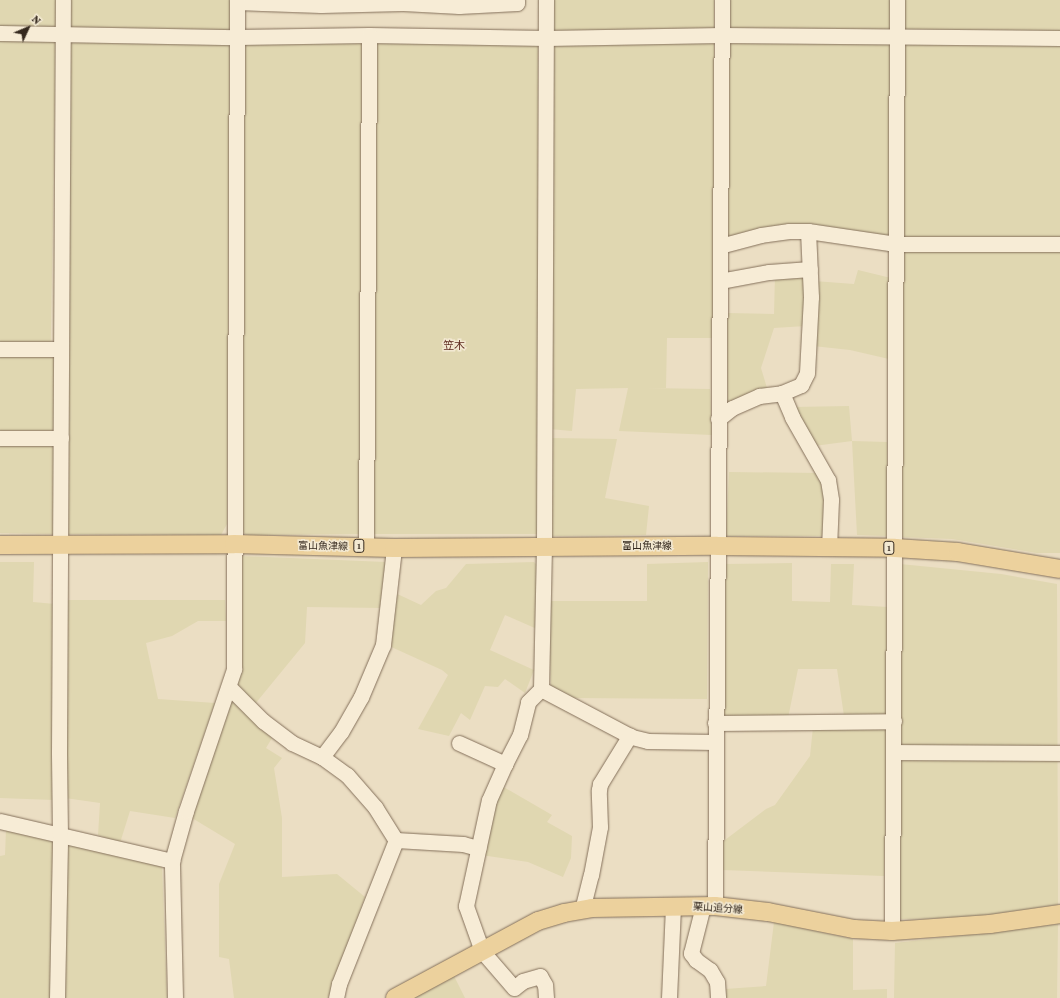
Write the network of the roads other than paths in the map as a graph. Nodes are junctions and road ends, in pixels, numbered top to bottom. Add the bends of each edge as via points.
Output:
1 (63, 0) edge
2 (517, 0) edge
3 (546, 0) edge
4 (722, 0) edge
5 (897, 0) edge
6 (238, 1) edge
7 (263, 2) edge
8 (298, 2) edge
9 (354, 2) edge
10 (403, 2) edge
11 (0, 33) edge
12 (63, 34) junction
13 (369, 35) junction
14 (722, 35) junction
15 (237, 37) junction
16 (896, 37) junction
17 (546, 38) junction
18 (1060, 38) edge
19 (808, 231) junction
20 (896, 244) junction
21 (1060, 244) edge
22 (720, 246) junction
23 (810, 269) junction
24 (720, 281) junction
25 (0, 349) edge
26 (61, 349) junction
27 (782, 392) junction
28 (718, 419) junction
29 (0, 438) edge
30 (61, 438) junction
31 (0, 544) edge
32 (60, 544) junction
33 (234, 544) junction
34 (366, 546) junction
35 (544, 546) junction
36 (717, 546) junction
37 (829, 547) junction
38 (394, 548) junction
39 (895, 548) junction
40 (1060, 569) edge
41 (229, 687) junction
42 (541, 689) junction
43 (894, 722) junction
44 (715, 723) junction
45 (630, 735) junction
46 (715, 742) junction
47 (458, 743) dead end
48 (894, 752) junction
49 (1060, 753) edge
50 (322, 757) junction
51 (505, 764) junction
52 (0, 822) edge
53 (60, 836) junction
54 (396, 840) junction
55 (478, 848) junction
56 (172, 862) junction
57 (672, 906) junction
58 (709, 906) junction
59 (582, 910) junction
60 (1060, 914) edge
61 (892, 931) junction
62 (482, 951) junction
63 (57, 998) edge
64 (175, 998) edge
65 (336, 998) edge
66 (395, 998) edge
67 (546, 998) edge
68 (669, 998) edge
69 (718, 998) edge

1 - 12 street
2 - 10 street via 517,3 459,6
3 - 17 street
4 - 14 street
5 - 16 street
6 - 7 street
6 - 15 street
7 - 8 street
8 - 9 street
9 - 10 street
11 - 12 street
12 - 15 street
12 - 26 street
13 - 15 street
13 - 17 street
13 - 34 street
14 - 16 street
14 - 17 street
14 - 22 street
15 - 33 street
16 - 18 street
16 - 20 street
17 - 35 street
19 - 20 street
19 - 22 street via 761,235
19 - 23 street
20 - 21 street
20 - 39 street
22 - 24 street
23 - 24 street via 769,272
23 - 27 street via 807,373 801,385
24 - 28 street
25 - 26 street
26 - 30 street
27 - 28 street via 759,396 732,408
27 - 37 street via 792,417 828,480 831,500
28 - 36 street
29 - 30 street
30 - 32 street
31 - 32 main road, 富山魚津線 / 1
32 - 33 main road, 富山魚津線 / 1
32 - 53 street
33 - 34 main road, 富山魚津線 / 1
33 - 41 street via 234,669
34 - 38 main road, 富山魚津線 / 1
35 - 36 main road, 富山魚津線 / 1
35 - 38 main road, 富山魚津線 / 1
35 - 42 street
36 - 37 main road, 1
36 - 44 street
37 - 39 main road, 1
38 - 50 street via 383,646 361,697 341,732
39 - 40 main road, 1 via 958,552
39 - 43 street
41 - 50 street via 263,721 286,739
41 - 56 street via 186,811
42 - 45 street
42 - 51 street via 528,702 520,735
43 - 44 street
43 - 48 street
44 - 46 street
45 - 46 street via 648,741
45 - 59 street via 598,790 600,827
46 - 58 street
47 - 51 street
48 - 49 street
48 - 61 street
50 - 54 street via 348,775 375,807
51 - 55 street via 489,800
52 - 53 street
53 - 56 street
53 - 63 street
54 - 55 street via 463,844
54 - 65 street via 339,984
55 - 62 street via 466,906
56 - 64 street
57 - 58 main road, 栗山追分線
57 - 59 main road, 栗山追分線
57 - 68 street
58 - 61 main road, 栗山追分線 via 768,912 854,928
58 - 69 street via 691,953 710,970 717,982
59 - 62 main road, 栗山追分線 via 538,921
60 - 61 main road, 栗山追分線 via 990,924
62 - 66 main road, 栗山追分線
62 - 67 street via 514,988 523,981 540,976 545,985

